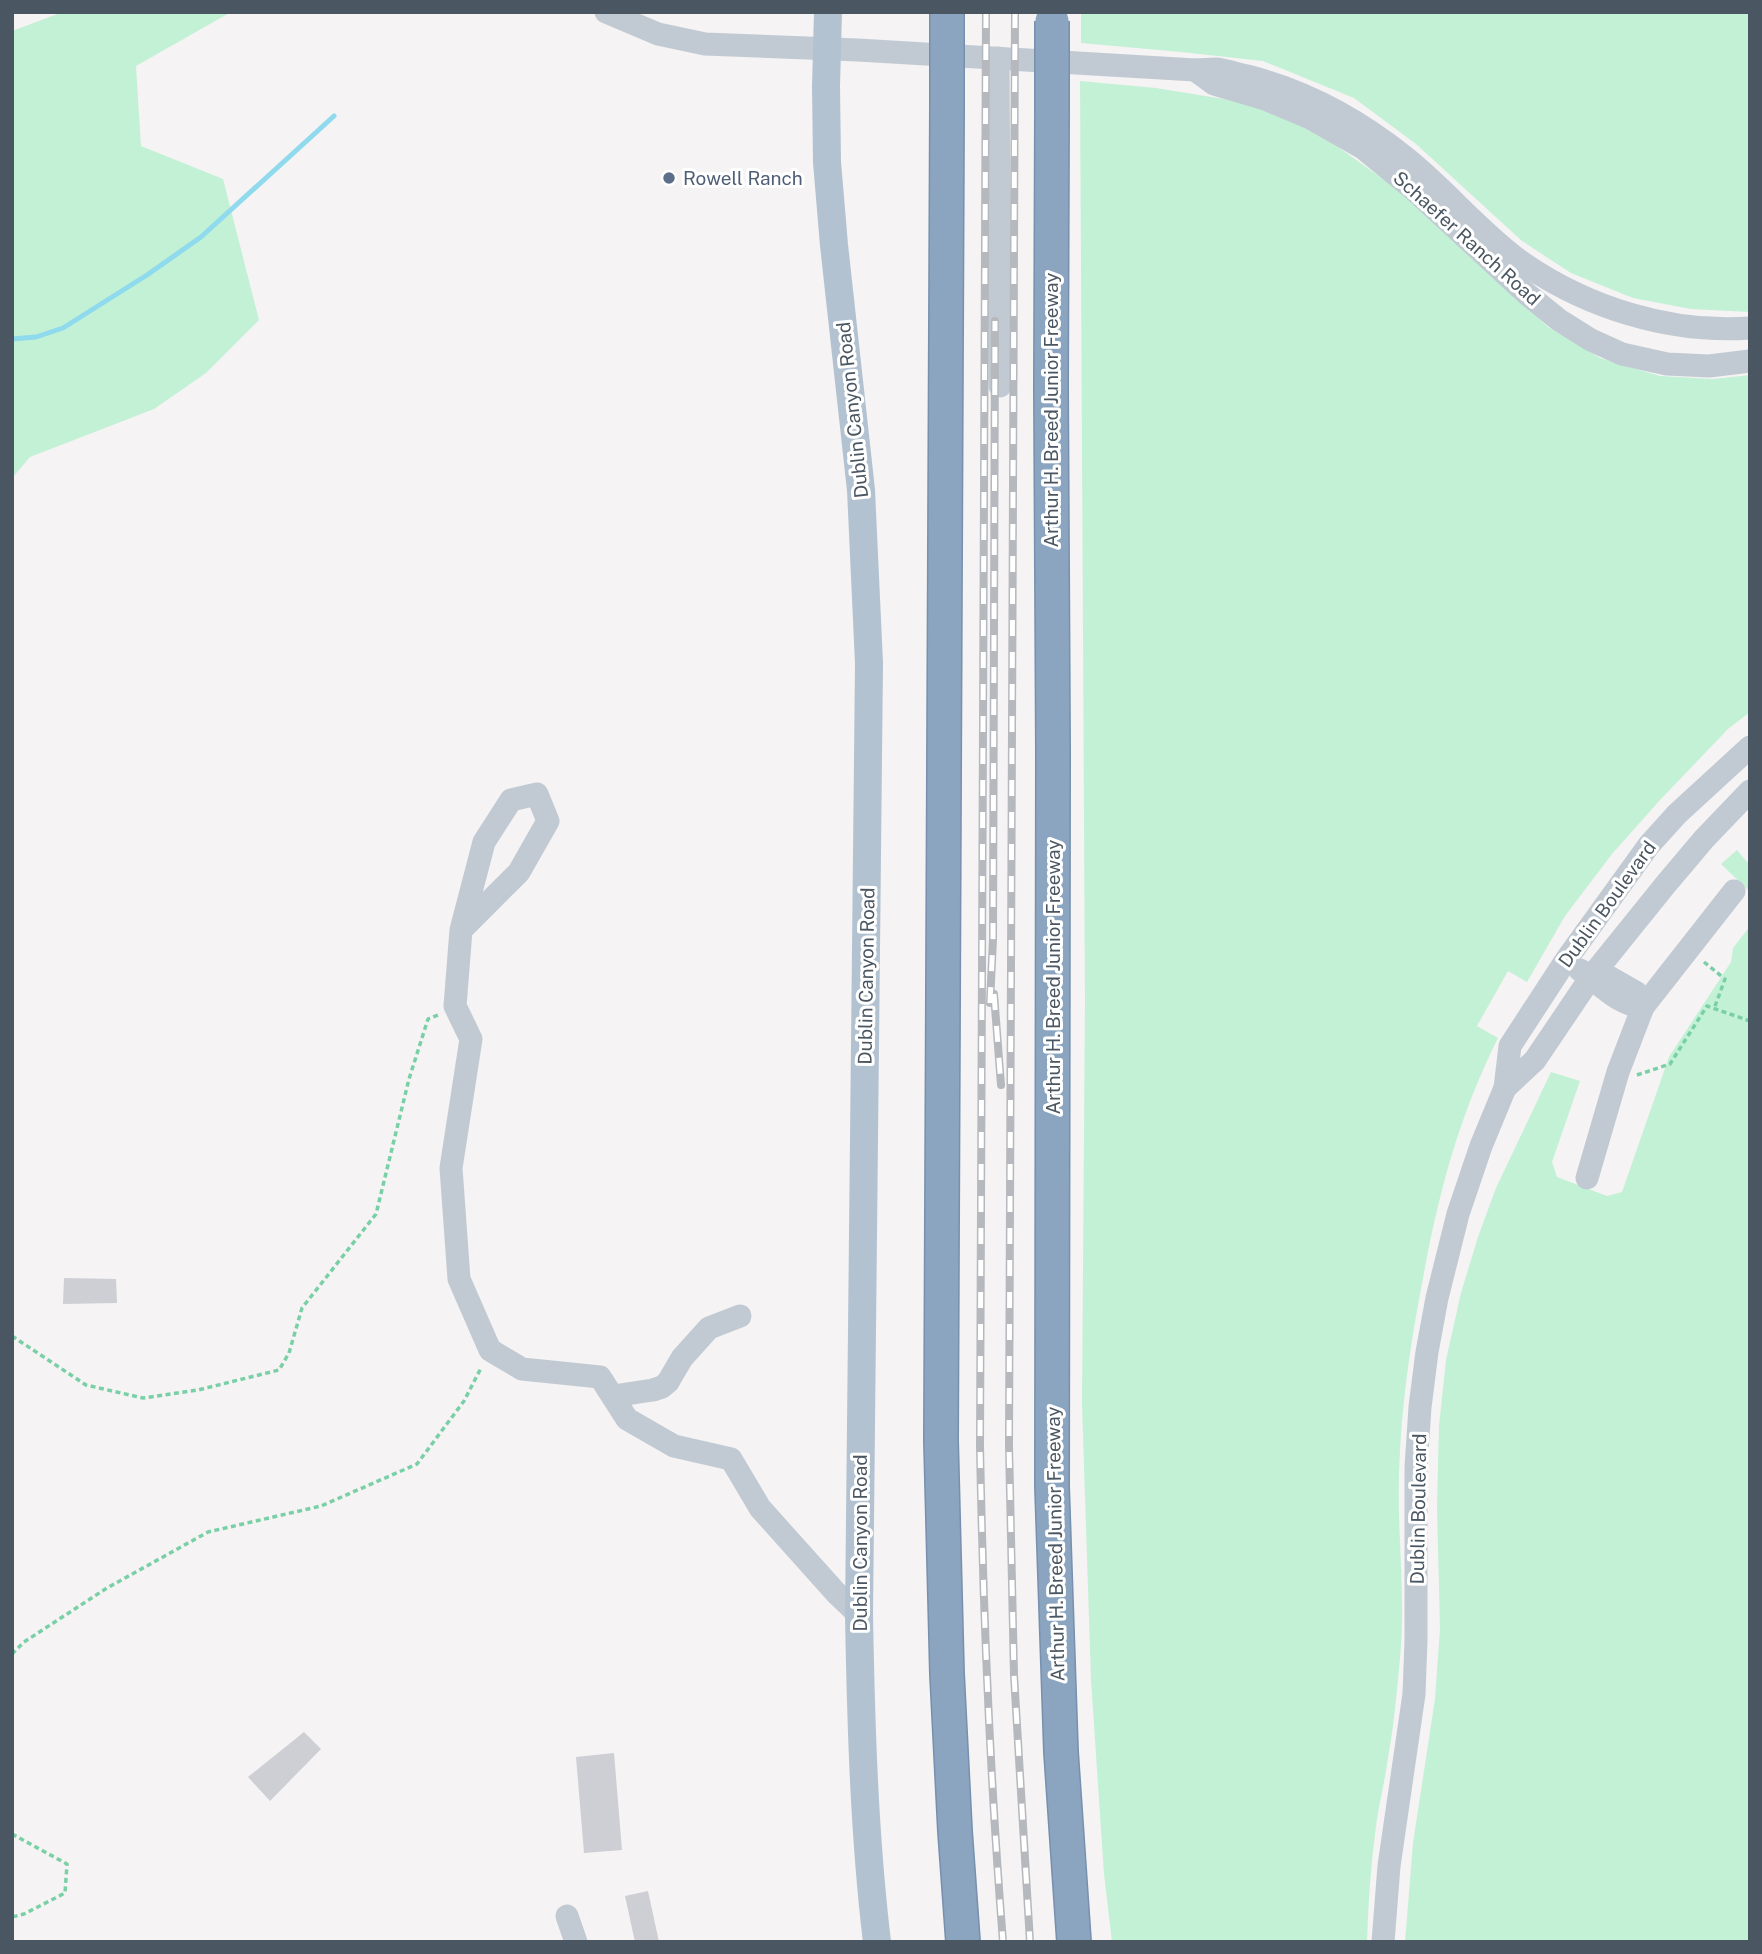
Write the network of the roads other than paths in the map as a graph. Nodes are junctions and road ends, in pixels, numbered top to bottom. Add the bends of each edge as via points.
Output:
1 (606, 12) edge
2 (828, 12) edge
3 (947, 13) edge
4 (1052, 17) edge
5 (827, 48) junction
6 (998, 58) junction
7 (1195, 70) junction
8 (1750, 328) edge
9 (1750, 360) edge
10 (999, 386) dead end
11 (1749, 750) edge
12 (1721, 772) junction
13 (1748, 796) edge
14 (1734, 891) dead end
15 (461, 930) junction
16 (1566, 960) junction
17 (1591, 977) junction
18 (1643, 1007) junction
19 (1505, 1088) junction
20 (1587, 1178) dead end
21 (740, 1316) dead end
22 (613, 1396) junction
23 (859, 1615) junction
24 (567, 1916) dead end
25 (576, 1942) edge
26 (877, 1942) edge
27 (964, 1942) edge
28 (1074, 1942) edge
29 (1383, 1942) edge

1 - 5 street, Schaefer Ranch Road via 643,30 689,42
2 - 5 main road, Dublin Canyon Road
3 - 27 highway, bridge via 941,1440 947,1688
4 - 28 highway, Arthur H. Breed Junior Freeway, bridge via 1052,1459 1060,1726
5 - 6 street, Schaefer Ranch Road
5 - 23 main road, Dublin Canyon Road via 829,189 861,490 869,663
6 - 7 street, Schaefer Ranch Road
6 - 10 street
7 - 8 street, Schaefer Ranch Road via 1217,69 1268,81 1365,127 1407,159 1492,238 1562,287 1636,317 1687,326
7 - 9 street, Schaefer Ranch Road via 1214,84 1310,118 1363,148 1528,295 1591,340 1622,354 1667,364 1709,366
11 - 12 street, Dublin Boulevard
12 - 13 street
12 - 16 street, Dublin Boulevard via 1649,845
13 - 17 street, Dublin Boulevard via 1704,839
14 - 18 street
15 - 15 street via 519,872 548,821 537,794 511,800 484,842
15 - 22 street via 456,1006 471,1039 451,1168 459,1279 490,1350 522,1369 600,1377
16 - 17 street
16 - 19 street, Dublin Boulevard via 1510,1046
17 - 18 street via 1609,977 1637,993
17 - 19 street, Dublin Boulevard via 1535,1060
18 - 20 street
19 - 29 street, Dublin Boulevard via 1451,1241 1423,1379 1416,1467 1414,1694
21 - 22 street via 709,1328 662,1387
22 - 23 street via 627,1419 674,1446 732,1459 760,1508
23 - 26 main road, Dublin Canyon Road via 862,1753
24 - 25 street

